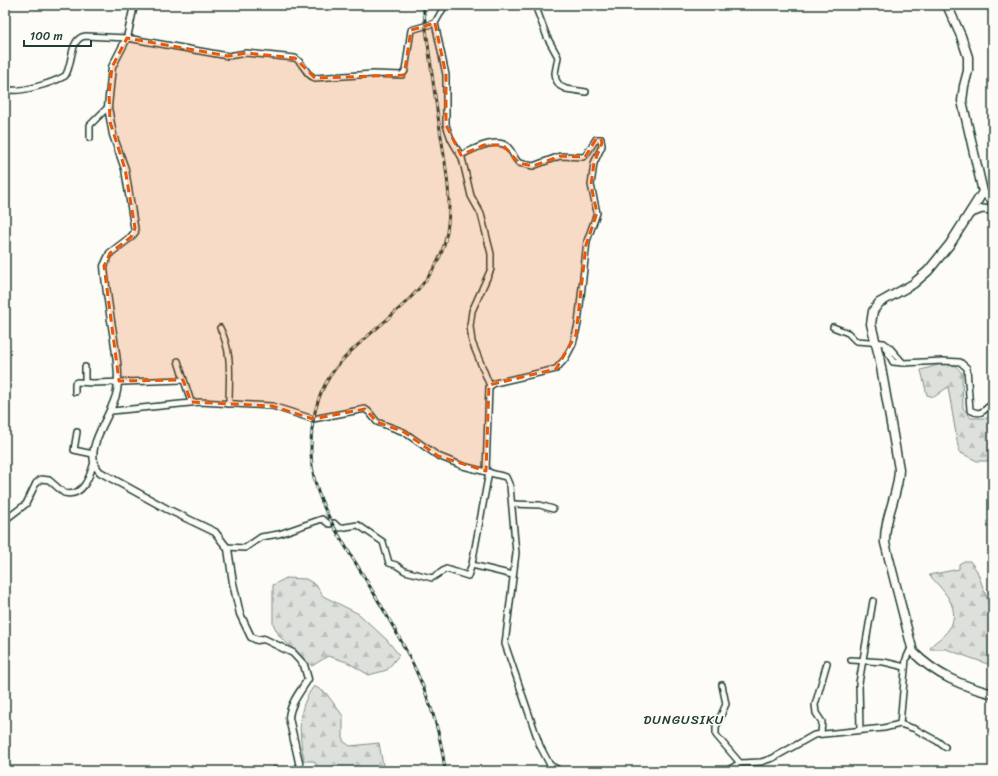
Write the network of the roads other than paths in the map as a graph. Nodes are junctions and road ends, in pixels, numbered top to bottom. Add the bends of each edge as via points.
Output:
1 (134, 5) edge
2 (445, 5) edge
3 (535, 5) edge
4 (947, 5) edge
5 (435, 23) junction
6 (127, 38) junction
7 (5, 89) edge
8 (586, 92) dead end
9 (108, 108) junction
10 (90, 138) dead end
11 (461, 155) junction
12 (983, 192) junction
13 (993, 202) edge
14 (993, 210) edge
15 (969, 214) junction
16 (833, 327) dead end
17 (220, 328) dead end
18 (878, 342) junction
19 (178, 361) dead end
20 (85, 367) dead end
21 (183, 380) junction
22 (119, 381) junction
23 (85, 382) junction
24 (490, 386) junction
25 (75, 392) dead end
26 (190, 402) junction
27 (993, 403) edge
28 (229, 404) junction
29 (112, 410) junction
30 (77, 432) dead end
31 (93, 454) junction
32 (94, 462) junction
33 (488, 472) junction
34 (512, 504) junction
35 (554, 509) dead end
36 (5, 520) edge
37 (226, 547) junction
38 (472, 565) junction
39 (513, 575) junction
40 (872, 601) dead end
41 (911, 648) junction
42 (851, 660) dead end
43 (863, 661) junction
44 (827, 662) dead end
45 (905, 667) junction
46 (722, 685) dead end
47 (993, 694) edge
48 (900, 724) junction
49 (860, 730) junction
50 (821, 733) junction
51 (945, 747) dead end
52 (740, 763) junction
53 (301, 771) edge
54 (561, 771) edge
55 (727, 771) edge

1 - 6 street
2 - 5 street
3 - 8 street via 558,57 556,80 566,89
4 - 12 main road via 968,57 962,101
5 - 6 street via 410,30 404,73 396,76 373,74 315,78 310,76 301,62 295,58 246,53 228,56
5 - 11 street via 446,75 446,125 451,140
6 - 7 street via 83,36 76,43 65,76 24,89
6 - 9 street via 112,67
9 - 10 street via 90,125
9 - 22 street via 113,135 125,169 135,228 131,237 110,253 104,266
11 - 24 street via 471,196 481,214 491,254 491,269 472,311 470,326 472,342
11 - 24 street via 484,145 503,145 508,147 519,163 533,166 560,156 583,157 596,139 600,138 602,143 594,163 591,185 597,213 587,241 578,324 570,350 556,369
12 - 13 main road
12 - 15 main road
14 - 15 main road via 982,209
15 - 18 main road via 950,244 928,271 914,284 876,305 871,320
16 - 18 street via 848,333 856,341
17 - 28 street via 229,354
18 - 27 street via 889,347 903,363 960,362 967,368 970,410 983,413
18 - 41 main road via 899,469 898,484 885,532 885,547
19 - 21 street
20 - 23 street
21 - 22 street
21 - 26 street
22 - 23 street
22 - 29 street
23 - 25 street via 75,383
24 - 33 street via 486,409
26 - 28 street
26 - 29 street
28 - 33 street via 272,406 313,419 365,409 377,422 404,432 438,456
29 - 31 street via 96,439
30 - 31 street via 74,450
31 - 32 street
32 - 36 street via 88,480 75,493 64,493 49,480 41,479 36,483 26,504
32 - 37 street via 100,472 215,532
33 - 34 street via 510,482
33 - 38 street
34 - 35 street via 540,505
34 - 39 street via 516,552
37 - 38 street via 245,548 260,537 322,520 329,524 334,523 338,527 358,525 383,542 389,562 405,571 432,578 448,569 467,576 470,575
37 - 53 street via 240,614 251,637 257,640 264,639 293,653 306,669 308,679 295,699 289,718
38 - 39 street
39 - 54 street via 505,638 506,652 542,752 550,765
40 - 43 street
41 - 45 street
41 - 47 main road via 921,660 945,677
42 - 43 street
43 - 45 street
43 - 49 street via 859,688
44 - 50 street via 814,705 822,722
45 - 48 street
46 - 52 street via 726,704 716,727 716,735
48 - 49 street
48 - 51 street via 937,740
49 - 50 street
50 - 52 street via 767,760
52 - 55 street

